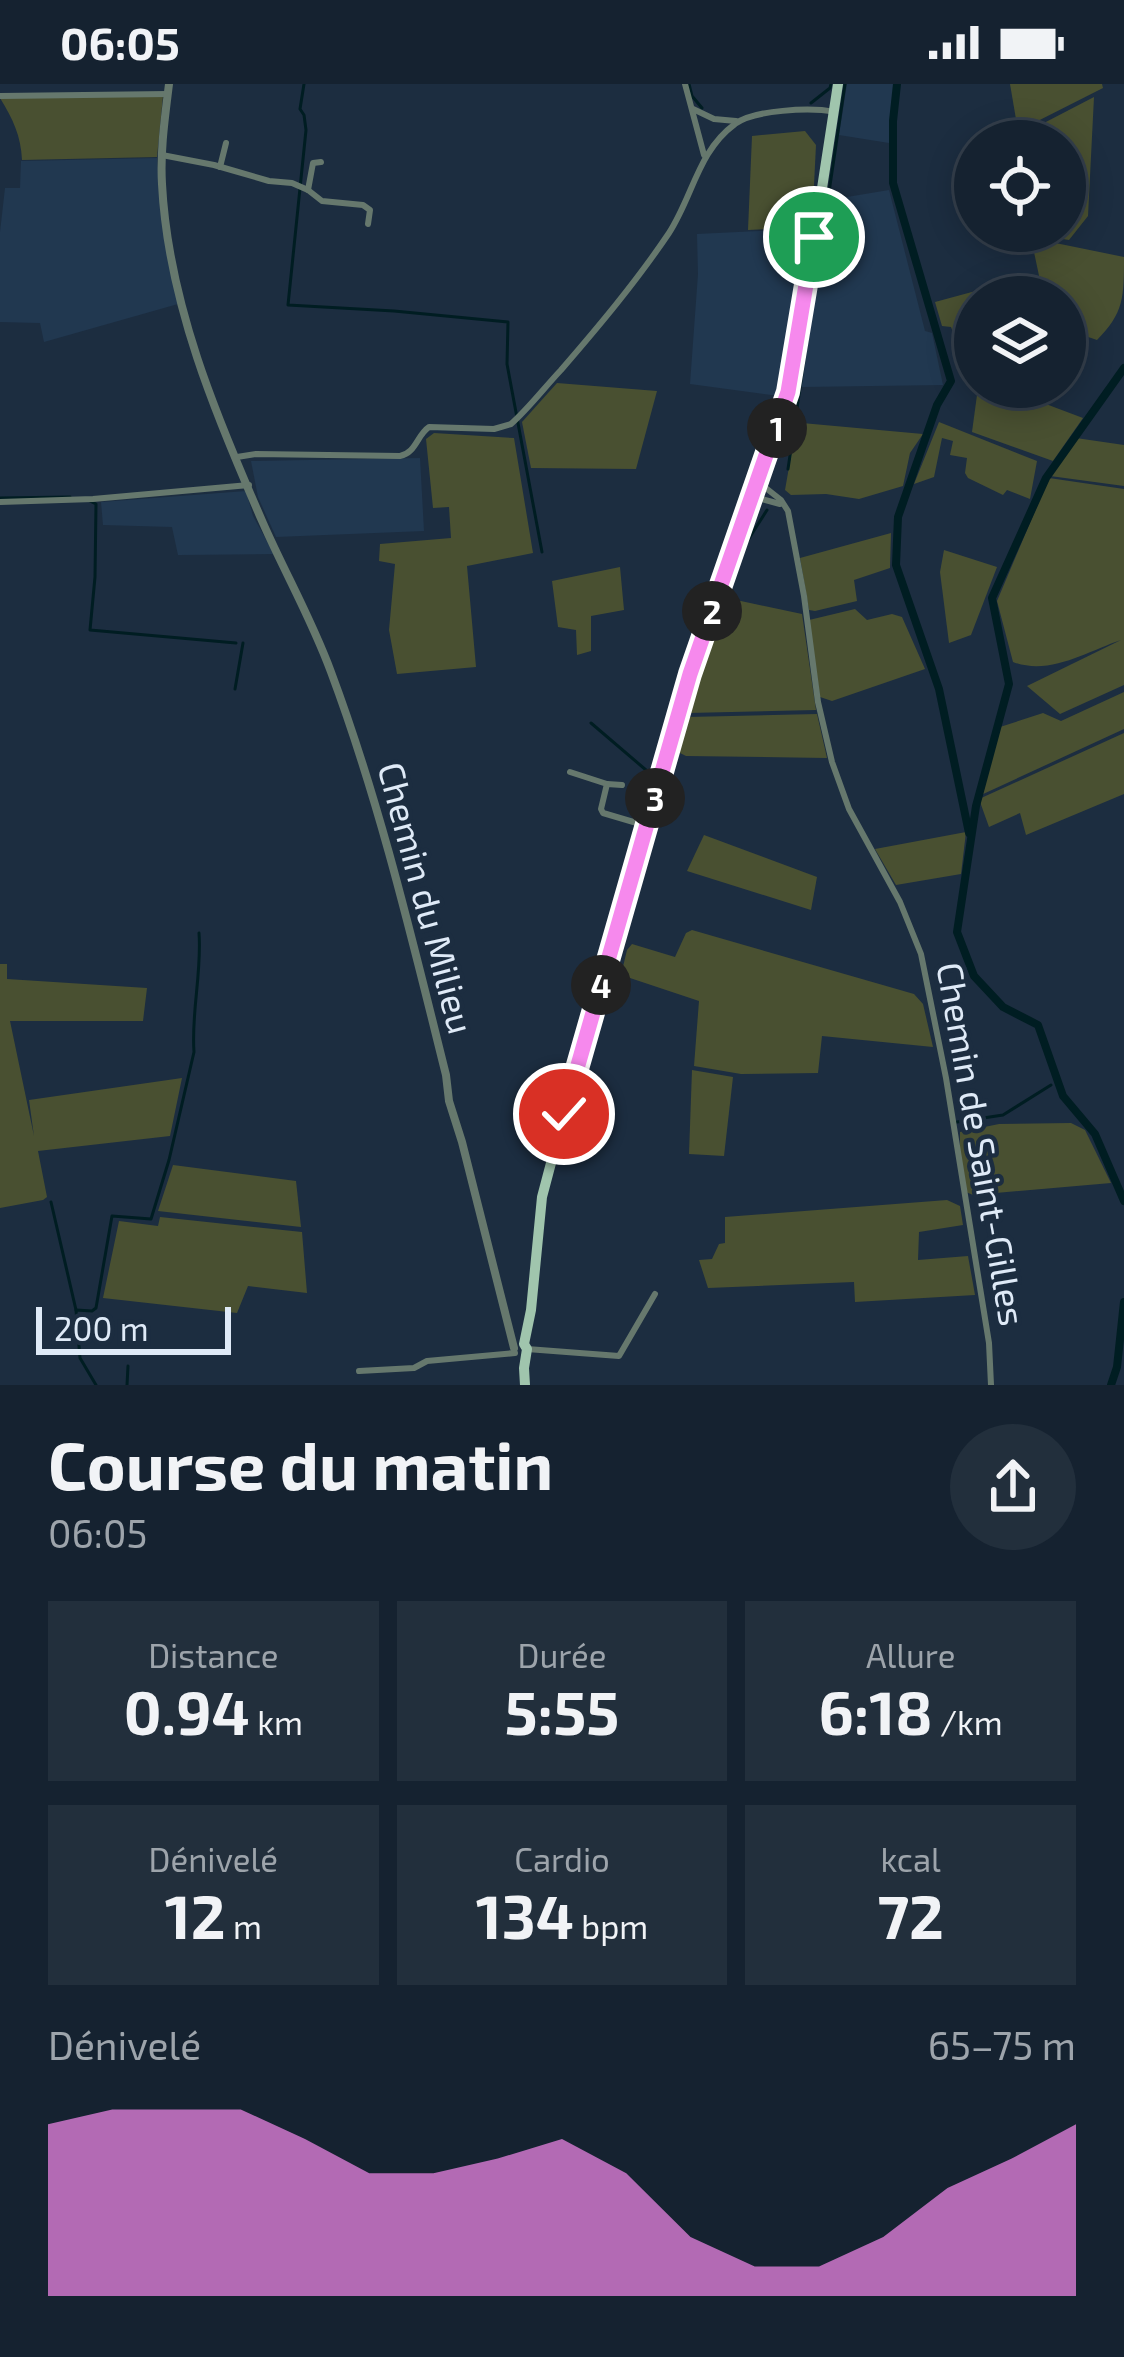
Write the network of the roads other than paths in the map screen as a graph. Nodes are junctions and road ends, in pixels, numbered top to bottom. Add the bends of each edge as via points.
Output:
1 (685, 84) edge
2 (838, 84) edge
3 (168, 89) edge
4 (0, 96) edge
5 (693, 109) junction
6 (833, 112) junction
7 (740, 121) junction
8 (226, 143) dead end
9 (162, 155) junction
10 (703, 159) junction
11 (321, 162) dead end
12 (220, 167) junction
13 (308, 190) junction
14 (368, 224) dead end
15 (783, 411) junction
16 (237, 457) junction
17 (249, 485) junction
18 (758, 490) junction
19 (0, 502) edge
20 (783, 506) junction
21 (570, 772) dead end
22 (607, 784) junction
23 (622, 785) dead end
24 (647, 826) junction
25 (655, 1294) dead end
26 (520, 1348) junction
27 (359, 1371) dead end
28 (525, 1385) edge
29 (991, 1385) edge

1 - 5 street
2 - 6 main road
3 - 4 street
3 - 9 street, Chemin du Milieu
5 - 7 street
5 - 10 street
6 - 7 street
6 - 15 main road
7 - 10 street
8 - 12 street
9 - 12 street
9 - 16 street, Chemin du Milieu via 187,326
10 - 16 street via 670,230 626,292 511,424 429,427 400,456
11 - 13 street via 311,167
12 - 13 street
13 - 14 street via 322,201 363,206
15 - 18 main road
15 - 18 main road
16 - 17 street, Chemin du Milieu
17 - 19 street
17 - 26 street, Chemin du Milieu via 328,664 385,833 449,1101
18 - 20 street
18 - 20 street
18 - 24 main road via 690,674
20 - 29 street, Chemin de Saint-Gilles via 832,762 921,954
21 - 22 street
22 - 23 street
22 - 24 street via 603,813
24 - 26 main road via 544,1190
25 - 26 street via 619,1356
26 - 27 street
26 - 28 main road

